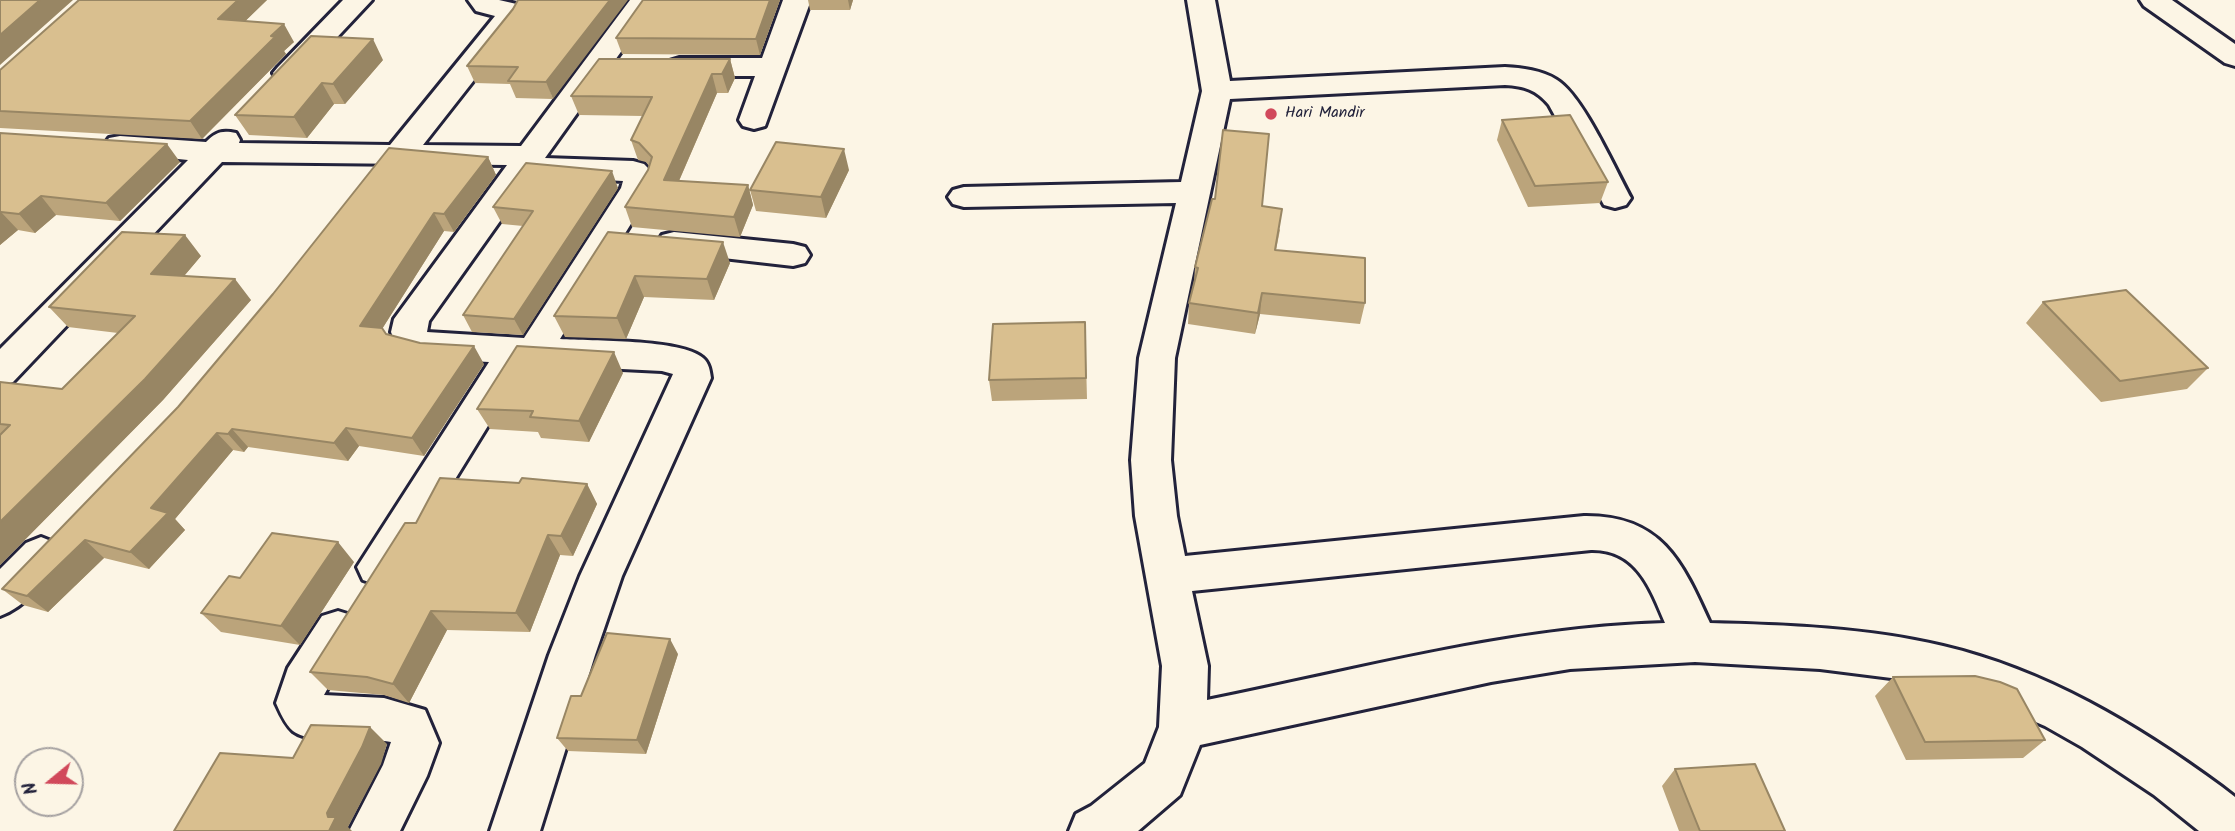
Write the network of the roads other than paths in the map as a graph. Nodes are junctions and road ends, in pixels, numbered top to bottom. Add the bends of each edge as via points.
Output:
1 (358, 0) edge
2 (482, 0) edge
3 (644, 0) edge
4 (797, 0) edge
5 (1201, 0) edge
6 (2154, 0) edge
7 (2235, 57) edge
8 (623, 66) junction
9 (771, 67) junction
10 (272, 91) edge
11 (1217, 91) junction
12 (754, 120) dead end
13 (243, 121) edge
14 (89, 143) edge
15 (214, 152) junction
16 (395, 153) junction
17 (526, 162) junction
18 (365, 185) edge
19 (1192, 192) junction
20 (964, 197) dead end
21 (1615, 198) dead end
22 (606, 238) junction
23 (793, 255) dead end
24 (525, 351) junction
25 (0, 372) edge
26 (65, 531) edge
27 (1167, 576) junction
28 (0, 597) edge
29 (1696, 642) junction
30 (1184, 727) junction
31 (2235, 829) edge
32 (374, 831) edge
33 (515, 831) edge
34 (1094, 831) edge

1 - 10 street
2 - 16 street via 511,11 508,18
3 - 8 street
4 - 9 street
5 - 11 street
6 - 7 street
8 - 9 street
8 - 17 street
9 - 12 street
11 - 19 street
11 - 21 street via 1505,76 1539,80 1563,102
13 - 15 street
14 - 15 street
15 - 16 street
15 - 25 street
16 - 17 street
16 - 18 street
17 - 22 street via 632,171 640,176
17 - 24 street via 412,319 409,332 411,341 432,346
19 - 20 street
19 - 27 street via 1157,358 1153,409 1151,460
22 - 23 street
22 - 24 street
24 - 32 street via 304,682 299,703 310,716 391,719 408,725 415,743
24 - 33 street via 680,361 691,368 692,379 601,576
26 - 28 street
27 - 29 street via 1584,533 1614,534 1640,546 1659,566
27 - 30 street via 1185,666
29 - 30 street via 1569,649
29 - 31 street via 1859,653 1947,667 2037,699 2125,747
30 - 34 street via 1163,779

